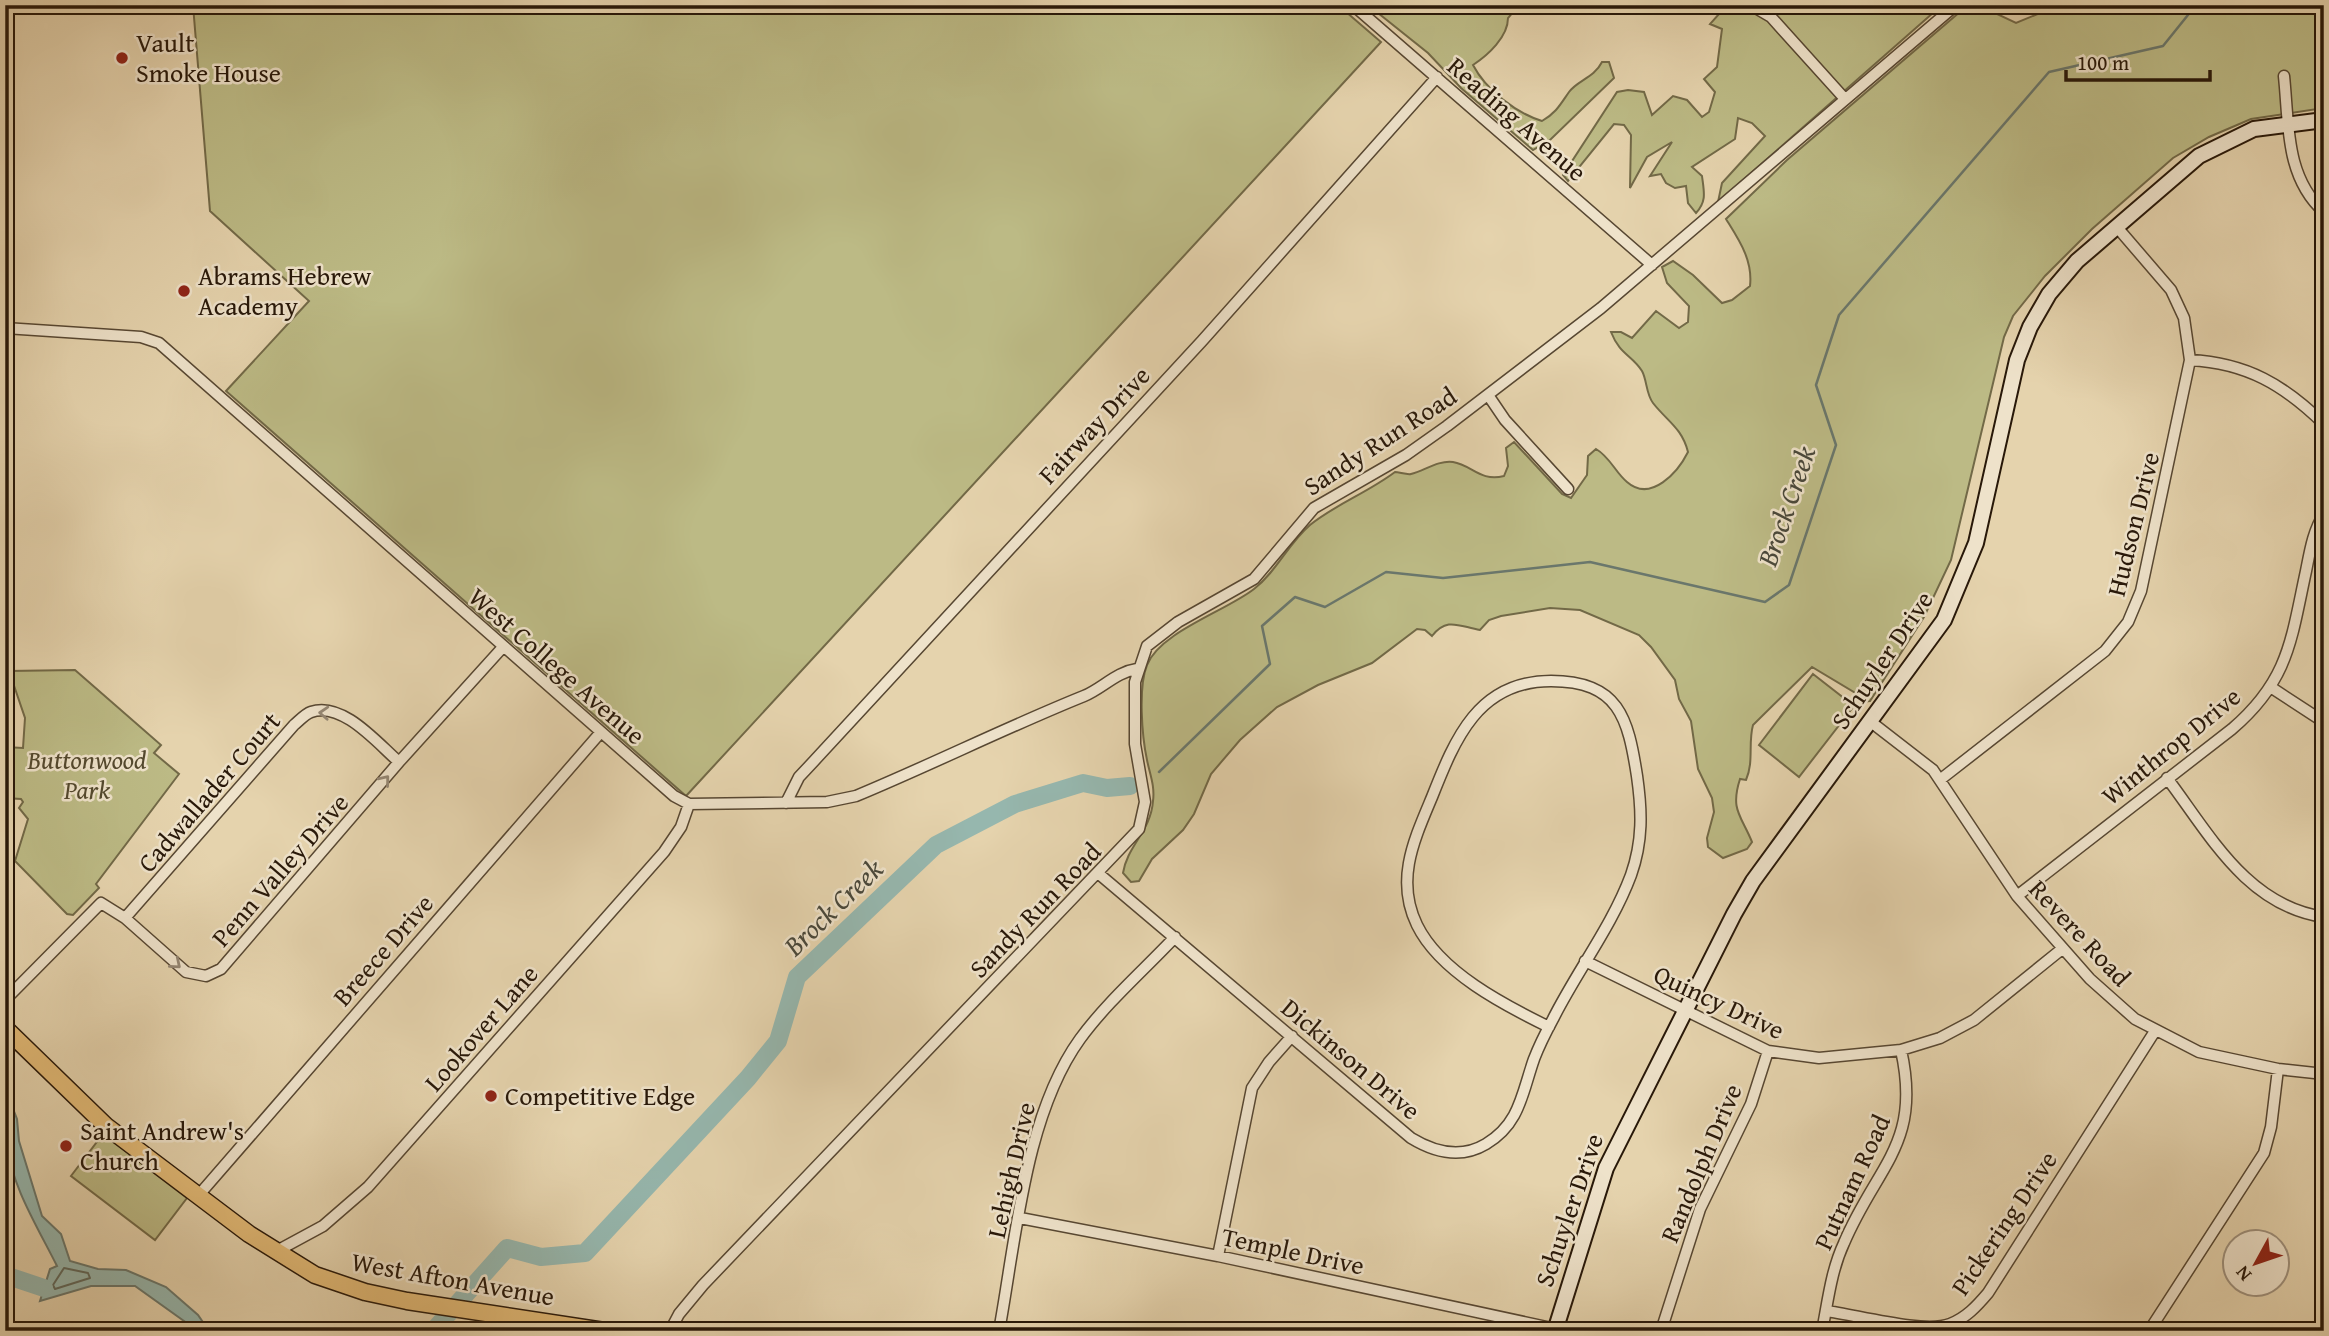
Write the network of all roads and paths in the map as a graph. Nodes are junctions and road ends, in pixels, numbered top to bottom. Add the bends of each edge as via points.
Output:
1 (1353, 5) edge
2 (1956, 5) edge
3 (1759, 10) dead end
4 (2284, 76) dead end
5 (1437, 77) junction
6 (1845, 99) junction
7 (2324, 120) edge
8 (2289, 122) junction
9 (2324, 212) edge
10 (2116, 226) junction
11 (1653, 265) junction
12 (5, 328) edge
13 (2190, 360) junction
14 (1488, 395) junction
15 (2324, 424) edge
16 (1568, 489) dead end
17 (2324, 514) edge
18 (503, 647) junction
19 (1137, 669) junction
20 (2272, 688) junction
21 (1871, 722) junction
22 (2324, 722) edge
23 (601, 732) junction
24 (399, 762) junction
25 (2167, 778) junction
26 (1941, 779) junction
27 (786, 803) junction
28 (689, 804) junction
29 (1099, 874) junction
30 (2017, 896) junction
31 (2324, 917) edge
32 (125, 918) junction
33 (1175, 937) junction
34 (2062, 948) junction
35 (1585, 961) junction
36 (5, 1000) edge
37 (1684, 1011) junction
38 (5, 1027) edge
39 (1549, 1027) junction
40 (2155, 1031) junction
41 (1292, 1036) junction
42 (1900, 1050) junction
43 (1768, 1051) junction
44 (2278, 1069) junction
45 (2324, 1074) edge
46 (198, 1196) junction
47 (1020, 1217) junction
48 (275, 1252) junction
49 (1217, 1256) junction
50 (1826, 1311) junction
51 (1555, 1330) edge
52 (604, 1331) edge
53 (670, 1331) edge
54 (999, 1331) edge
55 (1661, 1331) edge
56 (1822, 1331) edge
57 (2149, 1331) edge

1 - 5 street, Reading Avenue
2 - 6 street, Sandy Run Road
3 - 6 street via 1771,17
4 - 8 street
5 - 11 street, Reading Avenue
5 - 27 street, Fairway Drive via 1202,341 799,777
6 - 11 street, Sandy Run Road
7 - 8 street, Schuyler Drive
8 - 9 street via 2295,170 2305,193
8 - 10 street, Schuyler Drive via 2254,129 2199,156
10 - 13 street, Hudson Drive via 2171,290 2184,318
10 - 21 street, Schuyler Drive via 2063,276 2030,327 2012,380 1976,543 1959,588 1928,645
11 - 14 street, Sandy Run Road
12 - 18 street, West College Avenue via 141,337 159,343
13 - 15 street via 2228,364 2260,375 2296,398
13 - 26 street, Hudson Drive via 2146,574 2128,622 2090,664
14 - 16 street
14 - 19 street, Sandy Run Road via 1406,455 1314,508 1254,579 1165,631 1147,646
17 - 20 street, Winthrop Drive via 2313,539 2291,644
18 - 23 street, West College Avenue
18 - 24 street, Penn Valley Drive
19 - 27 street via 856,796
19 - 29 street, Sandy Run Road via 1135,744 1144,815 1136,834
20 - 22 street
20 - 25 street, Winthrop Drive via 2249,714
21 - 26 street, Revere Road
21 - 37 street, Schuyler Drive via 1754,881
23 - 28 street, West College Avenue
23 - 46 street, Breece Drive
24 -> 32 street, Cadwallader Court via 340,715 326,710 309,712
32 -> 24 street, Penn Valley Drive via 186,972 214,974
25 - 30 street, Winthrop Drive
25 - 31 street via 2255,888 2291,910
26 - 30 street, Revere Road
27 - 28 street
28 - 48 street, Lookover Lane via 681,827 664,852 368,1187 323,1226
29 - 33 street, Dickinson Drive
29 - 53 street, Sandy Run Road via 703,1285
30 - 34 street, Revere Road
32 - 36 street, Penn Valley Drive via 100,903
33 - 41 street, Dickinson Drive
33 - 47 street, Lehigh Drive via 1094,1022 1064,1063 1040,1119
34 - 40 street, Revere Road via 2107,996
34 - 42 street, Quincy Drive via 1974,1020 1940,1038
35 - 37 street, Quincy Drive
35 - 39 street, Dickinson Drive
35 - 39 street, Dickinson Drive via 1637,857 1642,806 1632,741 1623,715 1602,693 1577,683 1531,683 1488,702 1461,730 1415,838 1406,887 1418,929 1436,950 1486,993
37 - 43 street, Quincy Drive
37 - 51 street, Schuyler Drive via 1606,1168
38 - 46 main road, West Afton Avenue via 106,1126
39 - 41 street, Dickinson Drive via 1515,1116 1485,1145 1461,1153 1436,1150 1411,1138
40 - 44 street, Revere Road via 2199,1052
40 - 50 street, Pickering Drive via 1987,1293 1969,1313 1949,1325 1927,1327
41 - 49 street via 1252,1088
42 - 43 street, Quincy Drive via 1818,1058
42 - 50 street, Putnam Road via 1908,1091 1905,1124 1845,1240
43 - 55 street, Randolph Drive via 1751,1104 1700,1209
44 - 45 street, Revere Road
44 - 57 street via 2264,1153
46 - 48 main road, West Afton Avenue
47 - 49 street, Temple Drive
47 - 54 street, Lehigh Drive
48 - 52 main road, West Afton Avenue via 333,1282 365,1292
49 - 51 street, Temple Drive
50 - 56 street, Putnam Road

